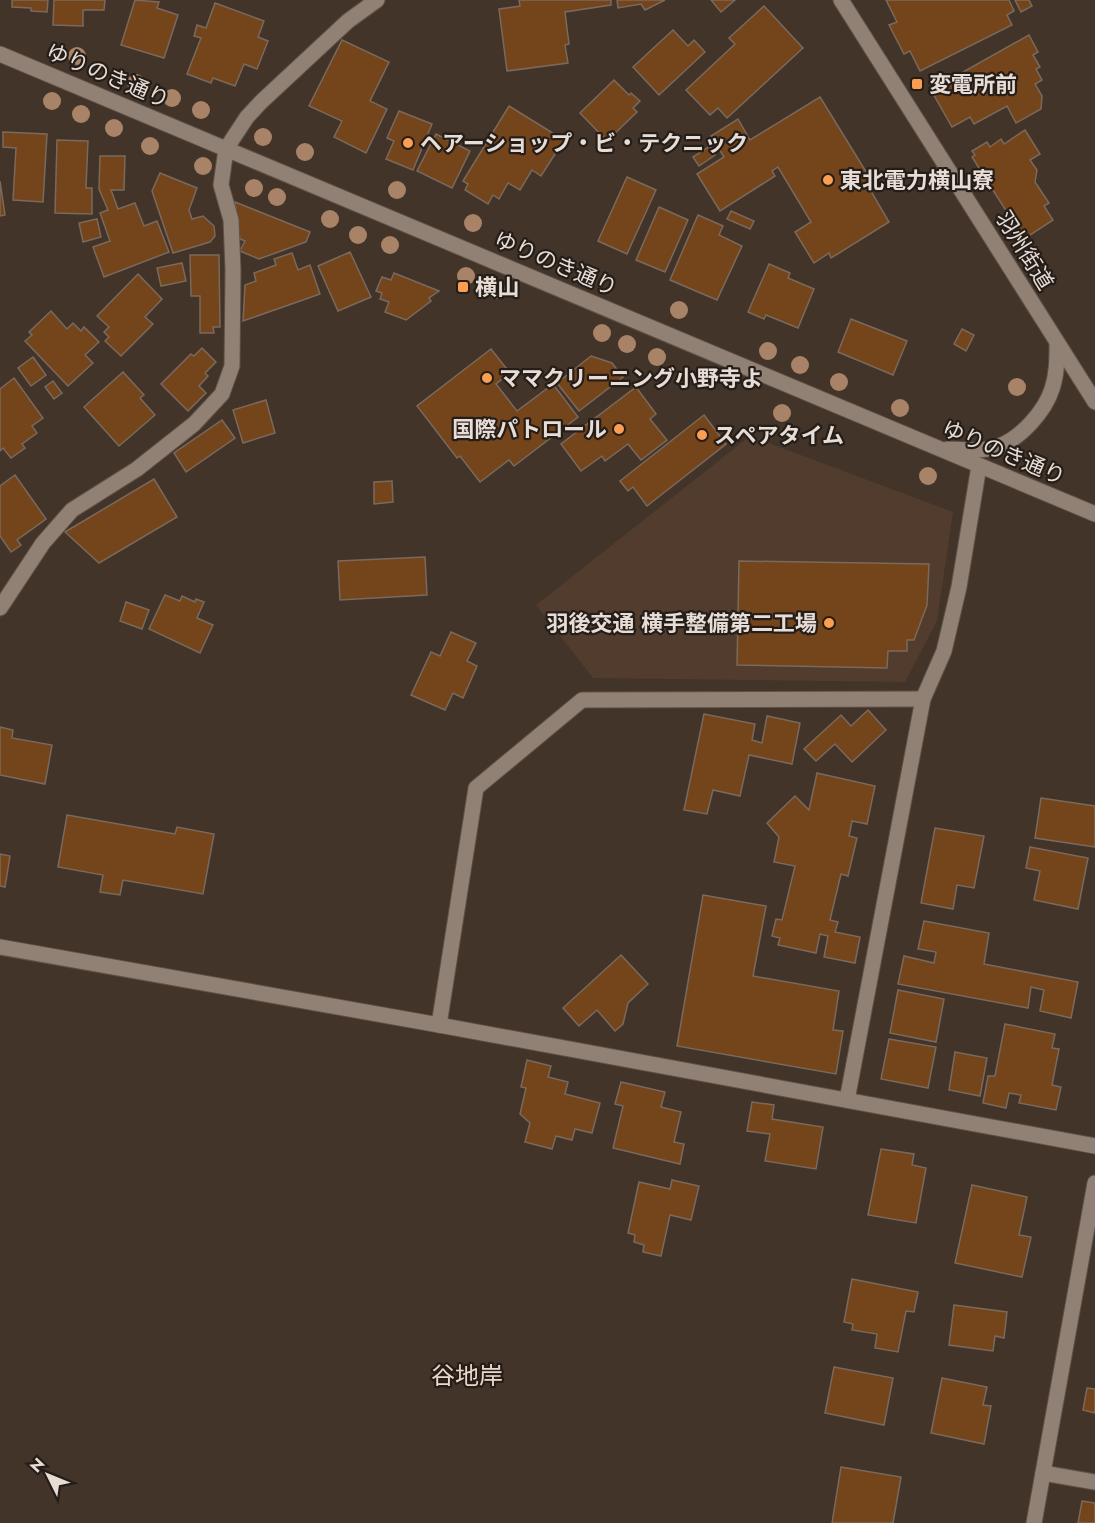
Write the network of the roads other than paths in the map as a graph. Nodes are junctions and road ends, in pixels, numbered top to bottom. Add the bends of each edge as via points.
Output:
1 (377, 0) edge
2 (841, 0) edge
3 (0, 54) edge
4 (226, 149) junction
5 (1057, 343) junction
6 (1095, 402) edge
7 (939, 449) junction
8 (979, 466) junction
9 (1095, 514) edge
10 (0, 608) edge
11 (923, 699) junction
12 (0, 947) edge
13 (439, 1025) junction
14 (847, 1100) junction
15 (1095, 1146) edge
16 (1095, 1183) edge
17 (1043, 1473) junction
18 (1095, 1482) edge
19 (1035, 1523) edge

1 - 4 street via 348,21 261,102
2 - 5 street, 羽州街道
3 - 4 street, ゆりのき通り
4 - 7 street, ゆりのき通り
4 - 10 street via 221,185 231,220 233,306 232,366 222,394 194,424 137,469 72,510 43,543
5 - 6 street, 羽州街道
5 - 7 street via 1058,364 1052,392 1022,432 999,446
7 - 8 street, ゆりのき通り
8 - 9 street, ゆりのき通り
8 - 11 street via 944,651
11 - 13 street via 582,700 476,788
11 - 14 street
12 - 13 street
13 - 14 street
14 - 15 street
16 - 17 street
17 - 18 street
17 - 19 street

